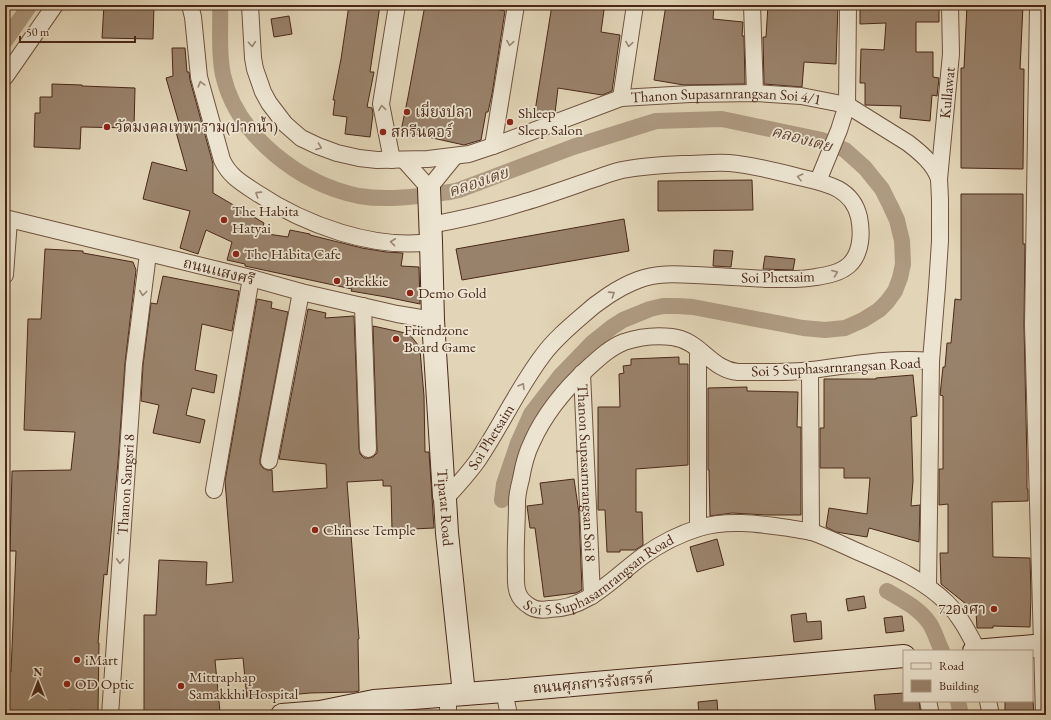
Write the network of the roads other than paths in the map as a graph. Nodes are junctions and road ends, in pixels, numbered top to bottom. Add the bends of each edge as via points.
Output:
1 (55, 5) edge
2 (190, 5) edge
3 (250, 5) edge
4 (397, 5) edge
5 (516, 5) edge
6 (635, 5) edge
7 (752, 5) edge
8 (848, 5) edge
9 (950, 5) edge
10 (1038, 5) edge
11 (5, 77) edge
12 (755, 93) junction
13 (621, 98) junction
14 (847, 105) junction
15 (493, 146) junction
16 (455, 156) junction
17 (398, 160) junction
18 (939, 179) junction
19 (818, 181) junction
20 (429, 188) junction
21 (7, 219) edge
22 (431, 228) junction
23 (148, 254) junction
24 (5, 275) edge
25 (251, 278) junction
26 (301, 292) junction
27 (363, 306) junction
28 (433, 320) junction
29 (698, 349) junction
30 (931, 361) junction
31 (810, 370) junction
32 (582, 373) junction
33 (368, 449) dead end
34 (269, 461) dead end
35 (214, 490) dead end
36 (445, 498) junction
37 (698, 528) junction
38 (811, 532) junction
39 (928, 587) junction
40 (592, 596) junction
41 (1044, 645) edge
42 (977, 650) edge
43 (989, 650) edge
44 (903, 656) edge
45 (504, 691) junction
46 (453, 701) edge
47 (928, 702) edge
48 (988, 702) edge
49 (320, 713) edge
50 (110, 715) edge
51 (282, 715) edge
52 (509, 715) edge
53 (931, 715) edge
54 (991, 715) edge
55 (1044, 715) edge

1 - 11 street
22 -> 2 street, Soi Phetsaim via 419,244 367,239 330,229 297,215 268,201 234,178 222,160 199,77
3 -> 17 street, Thanon Supasarnrangsan Soi 4/1 via 255,69 263,92 285,124 301,138 337,153 376,160
17 -> 4 street via 381,104
5 -> 15 street
6 -> 13 street
7 - 12 street
8 - 14 street
9 - 18 street, Kullawat via 951,54
10 - 41 street via 1033,325
12 - 13 street, Thanon Supasarnrangsan Soi 4/1
12 - 14 street, Thanon Supasarnrangsan Soi 4/1 via 801,96
13 - 15 street, Thanon Supasarnrangsan Soi 4/1
14 - 18 street, Thanon Supasarnrangsan Soi 4/1 via 917,150 934,168
14 - 19 street
15 - 16 street, Thanon Supasarnrangsan Soi 4/1
16 - 17 street, Thanon Supasarnrangsan Soi 4/1
16 - 20 street
17 - 20 street
18 - 30 street, Kullawat via 940,242
19 -> 22 street, Soi Phetsaim via 728,163 655,165 622,170 525,202
36 -> 19 street, Soi Phetsaim via 480,457 544,354 560,335 615,291 637,280 655,275 808,279 836,272 850,264 860,245 860,223 856,209 850,197
20 - 22 street, Tiparat Road
21 - 23 street, ถนนเเสงศรี
21 - 24 street
22 - 28 street, Tiparat Road
23 - 25 street, ถนนเเสงศรี
23 -> 50 street, Thanon Sangsri 8 via 134,364
25 - 26 street, ถนนเเสงศรี
25 - 35 street
26 - 27 street, ถนนเเสงศรี
26 - 34 street
27 - 28 street, ถนนเเสงศรี
27 - 33 street
28 - 36 street, Tiparat Road
29 - 31 street, Soi 5 Suphasarnrangsan Road via 730,372
29 - 32 street, Soi 5 Suphasarnrangsan Road via 675,337 636,339 612,348
29 - 37 street
30 - 31 street, Soi 5 Suphasarnrangsan Road via 872,362
30 - 39 street, Soi 5 Suphasarnrangsan Road
31 - 38 street
32 - 40 street, Thanon Supasarnrangsan Soi 8
32 - 40 street, Soi 5 Suphasarnrangsan Road via 555,403 542,423 523,467 518,494 516,584 520,597 537,609 553,610
36 - 46 street, Tiparat Road
37 - 38 street, Soi 5 Suphasarnrangsan Road via 713,524 739,523
37 - 40 street, Soi 5 Suphasarnrangsan Road via 668,540 644,555
38 - 39 street, Soi 5 Suphasarnrangsan Road via 891,566
39 - 42 street, Soi 5 Suphasarnrangsan Road via 947,603 962,621
41 - 43 street
41 - 55 street
44 - 45 street, ถนนศุภสารรังสรรค์
45 - 46 street, ถนนศุภสารรังสรรค์
45 - 52 street
46 - 49 street, ถนนศุภสารรังสรรค์ via 374,701
47 - 53 street
48 - 54 street
49 - 51 street, ถนนศุภสารรังสรรค์

